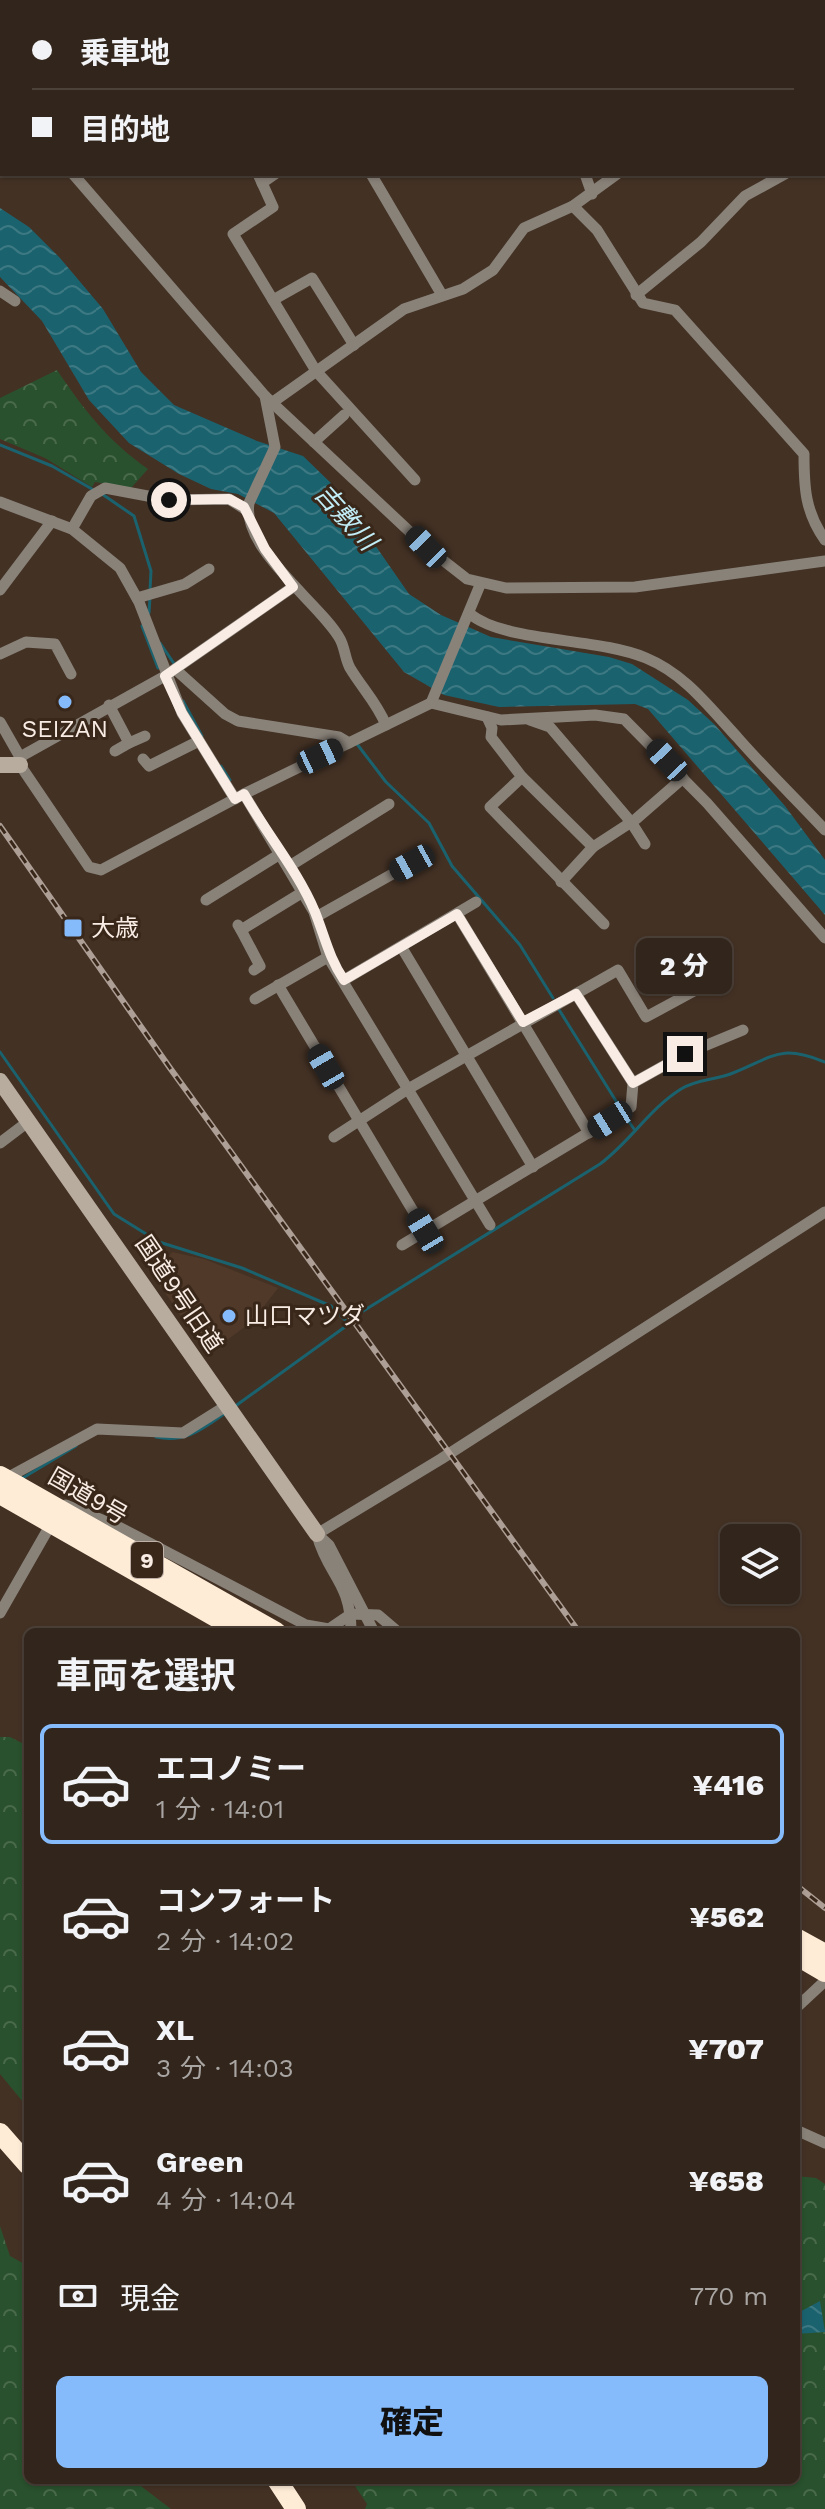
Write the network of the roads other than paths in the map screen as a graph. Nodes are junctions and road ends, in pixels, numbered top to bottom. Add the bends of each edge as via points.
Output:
1 (75, 176) edge
2 (372, 176) edge
3 (586, 176) edge
4 (614, 176) edge
5 (781, 176) edge
6 (260, 178) edge
7 (592, 194) junction
8 (573, 206) junction
9 (0, 291) edge
10 (442, 295) junction
11 (636, 295) junction
12 (273, 300) junction
13 (15, 301) dead end
14 (354, 345) junction
15 (316, 371) junction
16 (269, 399) junction
17 (344, 415) dead end
18 (314, 442) junction
19 (415, 480) dead end
20 (0, 502) edge
21 (248, 507) junction
22 (52, 521) junction
23 (72, 529) junction
24 (825, 540) edge
25 (825, 561) edge
26 (209, 569) dead end
27 (480, 585) junction
28 (293, 587) junction
29 (0, 590) edge
30 (137, 598) junction
31 (470, 614) junction
32 (0, 654) edge
33 (170, 673) junction
34 (71, 674) dead end
35 (433, 699) junction
36 (109, 705) junction
37 (487, 717) junction
38 (526, 718) junction
39 (0, 722) edge
40 (386, 725) junction
41 (145, 736) dead end
42 (199, 741) junction
43 (129, 743) junction
44 (349, 743) junction
45 (115, 751) dead end
46 (143, 759) dead end
47 (20, 761) junction
48 (0, 765) edge
49 (522, 777) junction
50 (683, 778) junction
51 (240, 797) junction
52 (389, 804) dead end
53 (631, 822) junction
54 (825, 830) edge
55 (645, 844) dead end
56 (593, 847) junction
57 (280, 854) junction
58 (412, 863) dead end
59 (288, 867) junction
60 (561, 882) junction
61 (303, 892) junction
62 (206, 900) dead end
63 (476, 902) dead end
64 (457, 914) junction
65 (316, 917) junction
66 (604, 924) dead end
67 (825, 938) edge
68 (402, 948) junction
69 (328, 957) junction
70 (261, 966) dead end
71 (344, 980) junction
72 (278, 985) junction
73 (694, 991) dead end
74 (576, 994) junction
75 (255, 999) dead end
76 (523, 1022) junction
77 (743, 1030) dead end
78 (467, 1057) junction
79 (0, 1081) edge
80 (633, 1083) junction
81 (408, 1089) junction
82 (29, 1121) junction
83 (358, 1121) junction
84 (589, 1133) junction
85 (334, 1137) dead end
86 (0, 1143) edge
87 (533, 1167) junction
88 (475, 1202) junction
89 (825, 1212) edge
90 (490, 1225) dead end
91 (425, 1231) junction
92 (402, 1245) dead end
93 (226, 1406) junction
94 (4, 1487) edge
95 (55, 1517) junction
96 (317, 1534) junction
97 (0, 1613) edge
98 (351, 1614) junction
99 (368, 1615) junction
100 (235, 1628) edge
101 (268, 1628) edge
102 (315, 1628) edge
103 (327, 1628) edge
104 (351, 1628) edge
105 (373, 1628) edge
106 (394, 1628) edge
107 (800, 1940) edge
108 (825, 1954) edge
109 (800, 1957) edge
110 (825, 1972) edge
111 (825, 1981) edge
112 (800, 2004) edge
113 (0, 2124) edge
114 (800, 2132) edge
115 (0, 2133) edge
116 (825, 2143) edge
117 (24, 2151) edge
118 (24, 2160) edge
119 (277, 2484) edge
120 (294, 2509) edge

1 - 16 street
2 - 10 street
3 - 7 street
4 - 7 street
5 - 11 street via 745,196 701,242
6 - 12 street via 273,207 233,234
7 - 8 street
8 - 10 street via 524,228 493,270
8 - 11 street via 597,230
9 - 13 street
10 - 14 street via 404,309
11 - 24 street via 643,303 675,310 804,454 804,494 812,522
12 - 14 street via 312,278
12 - 15 street
14 - 15 street
15 - 16 street
15 - 19 street
16 - 18 street
16 - 21 street via 275,447
17 - 18 street
18 - 27 street via 426,547
20 - 22 street
21 - 23 street via 229,499 169,500 105,488 91,496
21 - 28 street via 265,549
22 - 23 street
22 - 29 street
23 - 30 street via 120,568
25 - 27 street via 635,587
26 - 30 street via 185,584
27 - 31 street
28 - 33 street
28 - 40 street via 341,640 350,668
30 - 33 street
31 - 35 street
31 - 54 street via 501,630 608,645 648,658 702,697
32 - 34 street via 26,642 55,644
33 - 36 street
33 - 42 street
33 - 44 street via 238,721
35 - 37 street
35 - 40 street
36 - 43 street
36 - 47 street
37 - 38 street
37 - 49 street via 491,737
38 - 50 street via 624,719
38 - 53 street via 550,727
39 - 47 street
40 - 44 street
41 - 43 street
42 - 46 street via 149,766
42 - 51 street
43 - 45 street
44 - 51 street
47 - 48 street
47 - 51 street via 93,870
49 - 56 street
49 - 60 street via 490,807
50 - 53 street
50 - 67 street
51 - 57 street
52 - 59 street
53 - 55 street
53 - 56 street
56 - 60 street
57 - 59 street
57 - 62 street
58 - 65 street
59 - 61 street
60 - 66 street
61 - 65 street
61 - 70 street via 240,928
63 - 64 street
64 - 68 street
64 - 76 street
65 - 69 street
68 - 71 street
68 - 78 street
69 - 71 street
69 - 72 street
71 - 81 street
72 - 75 street
72 - 83 street
73 - 74 street via 646,1017 618,970
74 - 76 street
74 - 80 street
76 - 78 street
76 - 84 street
77 - 80 street
78 - 81 street
78 - 87 street
79 - 82 street, 国道9号旧道
80 - 84 street via 631,1107
81 - 83 street
81 - 88 street
82 - 86 street
82 - 93 street, 国道9号旧道
83 - 85 street
83 - 91 street
84 - 87 street
87 - 88 street
88 - 90 street
88 - 91 street
89 - 96 street
91 - 92 street
93 - 94 street via 183,1433 97,1429
93 - 96 street, 国道9号旧道
94 - 95 highway, 国道9号 / 9
95 - 97 street
95 - 100 highway, 国道9号 / 9
95 - 101 highway, 国道9号 / 9
95 - 102 street via 66,1505 77,1507
96 - 98 street, 国道9号旧道 via 345,1588
96 - 99 street, 国道9号旧道 via 329,1545
98 - 99 street
98 - 103 street via 337,1627
98 - 104 street, 国道9号旧道
99 - 105 street, 国道9号旧道
99 - 106 street via 386,1619
107 - 108 highway
109 - 110 highway
111 - 112 street
113 - 117 highway
114 - 116 street
115 - 118 highway
119 - 120 highway

